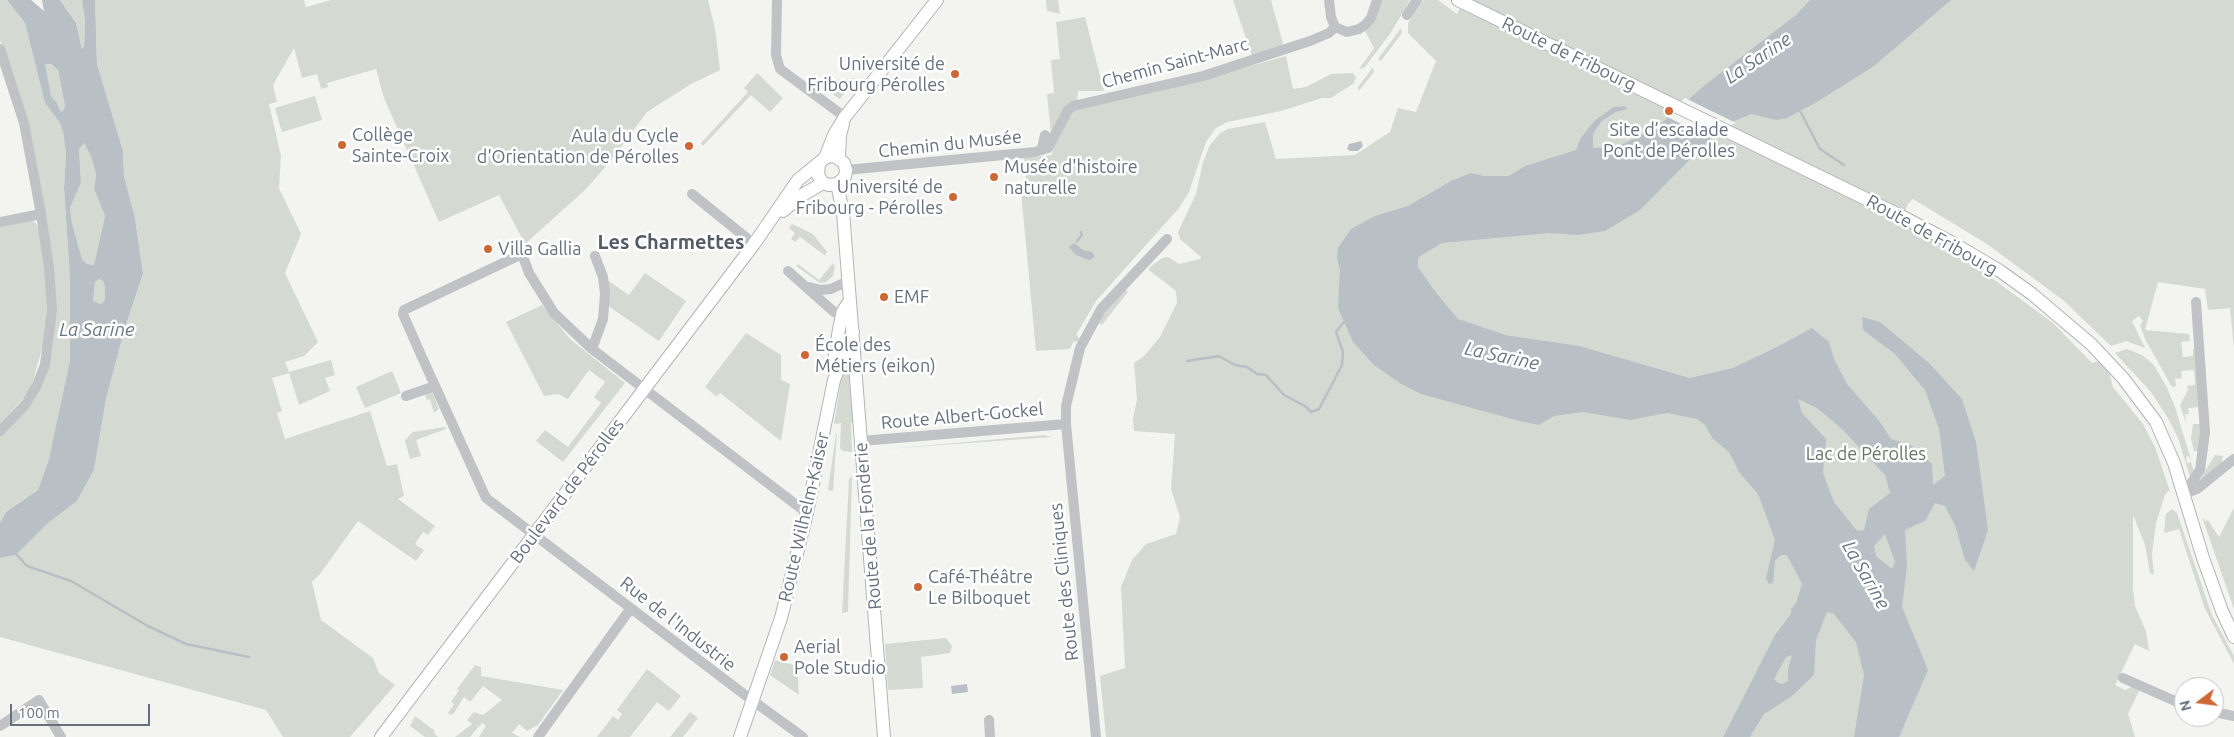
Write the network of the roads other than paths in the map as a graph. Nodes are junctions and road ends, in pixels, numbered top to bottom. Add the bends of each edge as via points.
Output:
1 (777, 0) edge
2 (937, 0) edge
3 (1329, 0) edge
4 (1377, 0) edge
5 (1417, 0) edge
6 (1460, 1) edge
7 (1407, 15) dead end
8 (1335, 27) junction
9 (0, 48) edge
10 (845, 117) junction
11 (1044, 135) dead end
12 (1042, 148) junction
13 (839, 158) junction
14 (822, 161) junction
15 (846, 170) junction
16 (823, 183) junction
17 (837, 184) junction
18 (692, 194) dead end
19 (41, 214) junction
20 (0, 222) edge
21 (768, 225) junction
22 (1167, 239) dead end
23 (754, 244) junction
24 (595, 256) dead end
25 (788, 271) dead end
26 (848, 281) junction
27 (808, 286) junction
28 (2196, 302) dead end
29 (848, 310) junction
30 (853, 332) junction
31 (592, 349) junction
32 (834, 380) junction
33 (435, 386) junction
34 (645, 388) junction
35 (406, 396) dead end
36 (1066, 424) junction
37 (0, 431) edge
38 (861, 442) junction
39 (2234, 459) edge
40 (2187, 490) junction
41 (807, 512) junction
42 (534, 534) junction
43 (632, 608) junction
44 (2234, 638) edge
45 (2122, 678) dead end
46 (2174, 701) edge
47 (753, 702) junction
48 (989, 720) dead end
49 (0, 726) edge
50 (61, 737) edge
51 (380, 737) edge
52 (538, 737) edge
53 (740, 737) edge
54 (803, 737) edge
55 (884, 737) edge
56 (990, 737) edge
57 (1096, 737) edge

1 - 10 street via 776,54 780,69
2 - 10 main road
3 - 8 street
4 - 8 street via 1372,18 1359,29 1347,32
5 - 7 street
6 - 40 main road, Route de Fribourg via 1808,170 1952,242 2000,271 2091,344 2123,378 2156,422
8 - 12 street, Chemin Saint-Marc via 1310,41 1203,76 1073,106 1048,148
9 - 19 street via 24,123
10 - 13 main road
10 - 14 main road
11 - 12 street, Chemin du Musée
12 - 15 street, Chemin du Musée via 1036,152
13 - 14 main road via 830,156
13 - 15 main road
14 - 16 main road via 818,175
14 - 21 main road, Boulevard de Pérolles via 798,180
15 - 17 main road via 845,177
16 - 17 main road
16 - 21 main road, Boulevard de Pérolles via 791,202
17 - 26 main road via 843,212
18 - 23 street
19 - 20 street
19 - 37 street via 52,310 46,365 25,405
21 - 23 main road, Boulevard de Pérolles
22 - 36 street, Route des Cliniques via 1101,309 1085,336 1069,388
23 - 34 main road, Boulevard de Pérolles
24 - 31 street via 605,294 603,319
25 - 27 street
26 - 27 street via 831,289
26 - 29 main road
27 - 29 street via 834,312
28 - 40 street via 2205,432 2200,470
29 - 30 main road, Route de la Fonderie
29 - 32 main road via 834,358
30 - 32 main road, Route Wilhelm-Kaiser
30 - 38 main road, Route de la Fonderie
31 - 33 street, Rue de l'Industrie via 554,313 529,273 522,254 406,307 403,314
31 - 34 street
32 - 41 main road, Route Wilhelm-Kaiser
33 - 35 street
33 - 42 street, Rue de l'Industrie via 486,498
34 - 41 street
34 - 42 main road, Boulevard de Pérolles
36 - 38 street, Route Albert-Gockel
36 - 57 street, Route des Cliniques
38 - 55 main road, Route de la Fonderie
39 - 40 street via 2198,489
40 - 44 main road, Route de Fribourg via 2218,602
41 - 47 main road, Route Wilhelm-Kaiser via 781,618
42 - 43 street, Rue de l'Industrie
42 - 51 main road, Boulevard de Pérolles
43 - 47 street, Rue de l'Industrie
43 - 52 street
45 - 46 street
47 - 53 main road, Route Wilhelm-Kaiser
47 - 54 street, Rue de l'Industrie
48 - 56 street
49 - 50 street via 39,700

